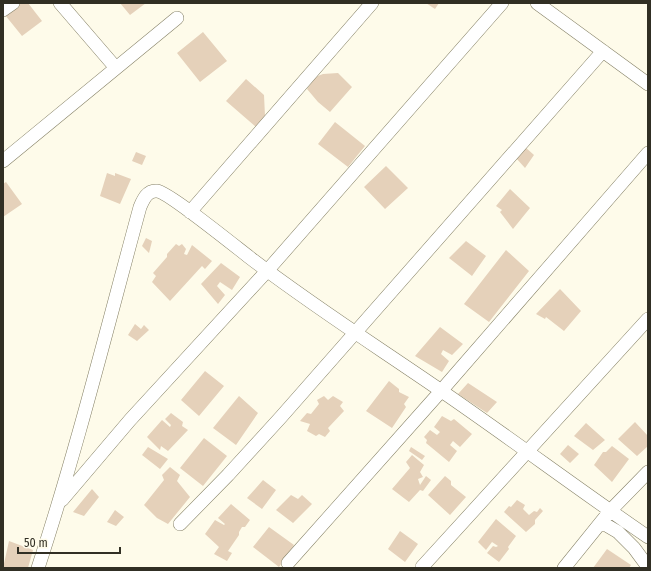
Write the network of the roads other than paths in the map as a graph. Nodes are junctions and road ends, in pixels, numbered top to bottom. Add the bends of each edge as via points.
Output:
1 (13, 3) edge
2 (60, 3) edge
3 (372, 3) edge
4 (502, 3) edge
5 (537, 3) edge
6 (3, 10) edge
7 (177, 18) dead end
8 (603, 51) junction
9 (116, 68) junction
10 (648, 84) edge
11 (648, 153) edge
12 (3, 161) edge
13 (190, 212) junction
14 (267, 271) junction
15 (648, 319) edge
16 (354, 332) junction
17 (441, 390) junction
18 (527, 452) junction
19 (648, 472) edge
20 (59, 503) junction
21 (610, 511) junction
22 (601, 522) junction
23 (180, 524) dead end
24 (648, 537) edge
25 (288, 563) dead end
26 (648, 566) edge
27 (422, 567) edge
28 (38, 568) edge
29 (564, 568) edge

1 - 6 street
2 - 9 street
3 - 13 street
4 - 14 street
5 - 8 street
7 - 9 street
8 - 10 street
8 - 16 street
9 - 12 street
11 - 17 street
13 - 14 street
13 - 20 street via 157,191 144,198
14 - 16 street
14 - 20 street via 130,420
15 - 18 street
16 - 17 street
16 - 23 street via 281,417
17 - 18 street
17 - 25 street
18 - 21 street
18 - 27 street
19 - 21 street
20 - 28 street
21 - 22 street
21 - 24 street
22 - 26 street via 618,532
22 - 29 street

